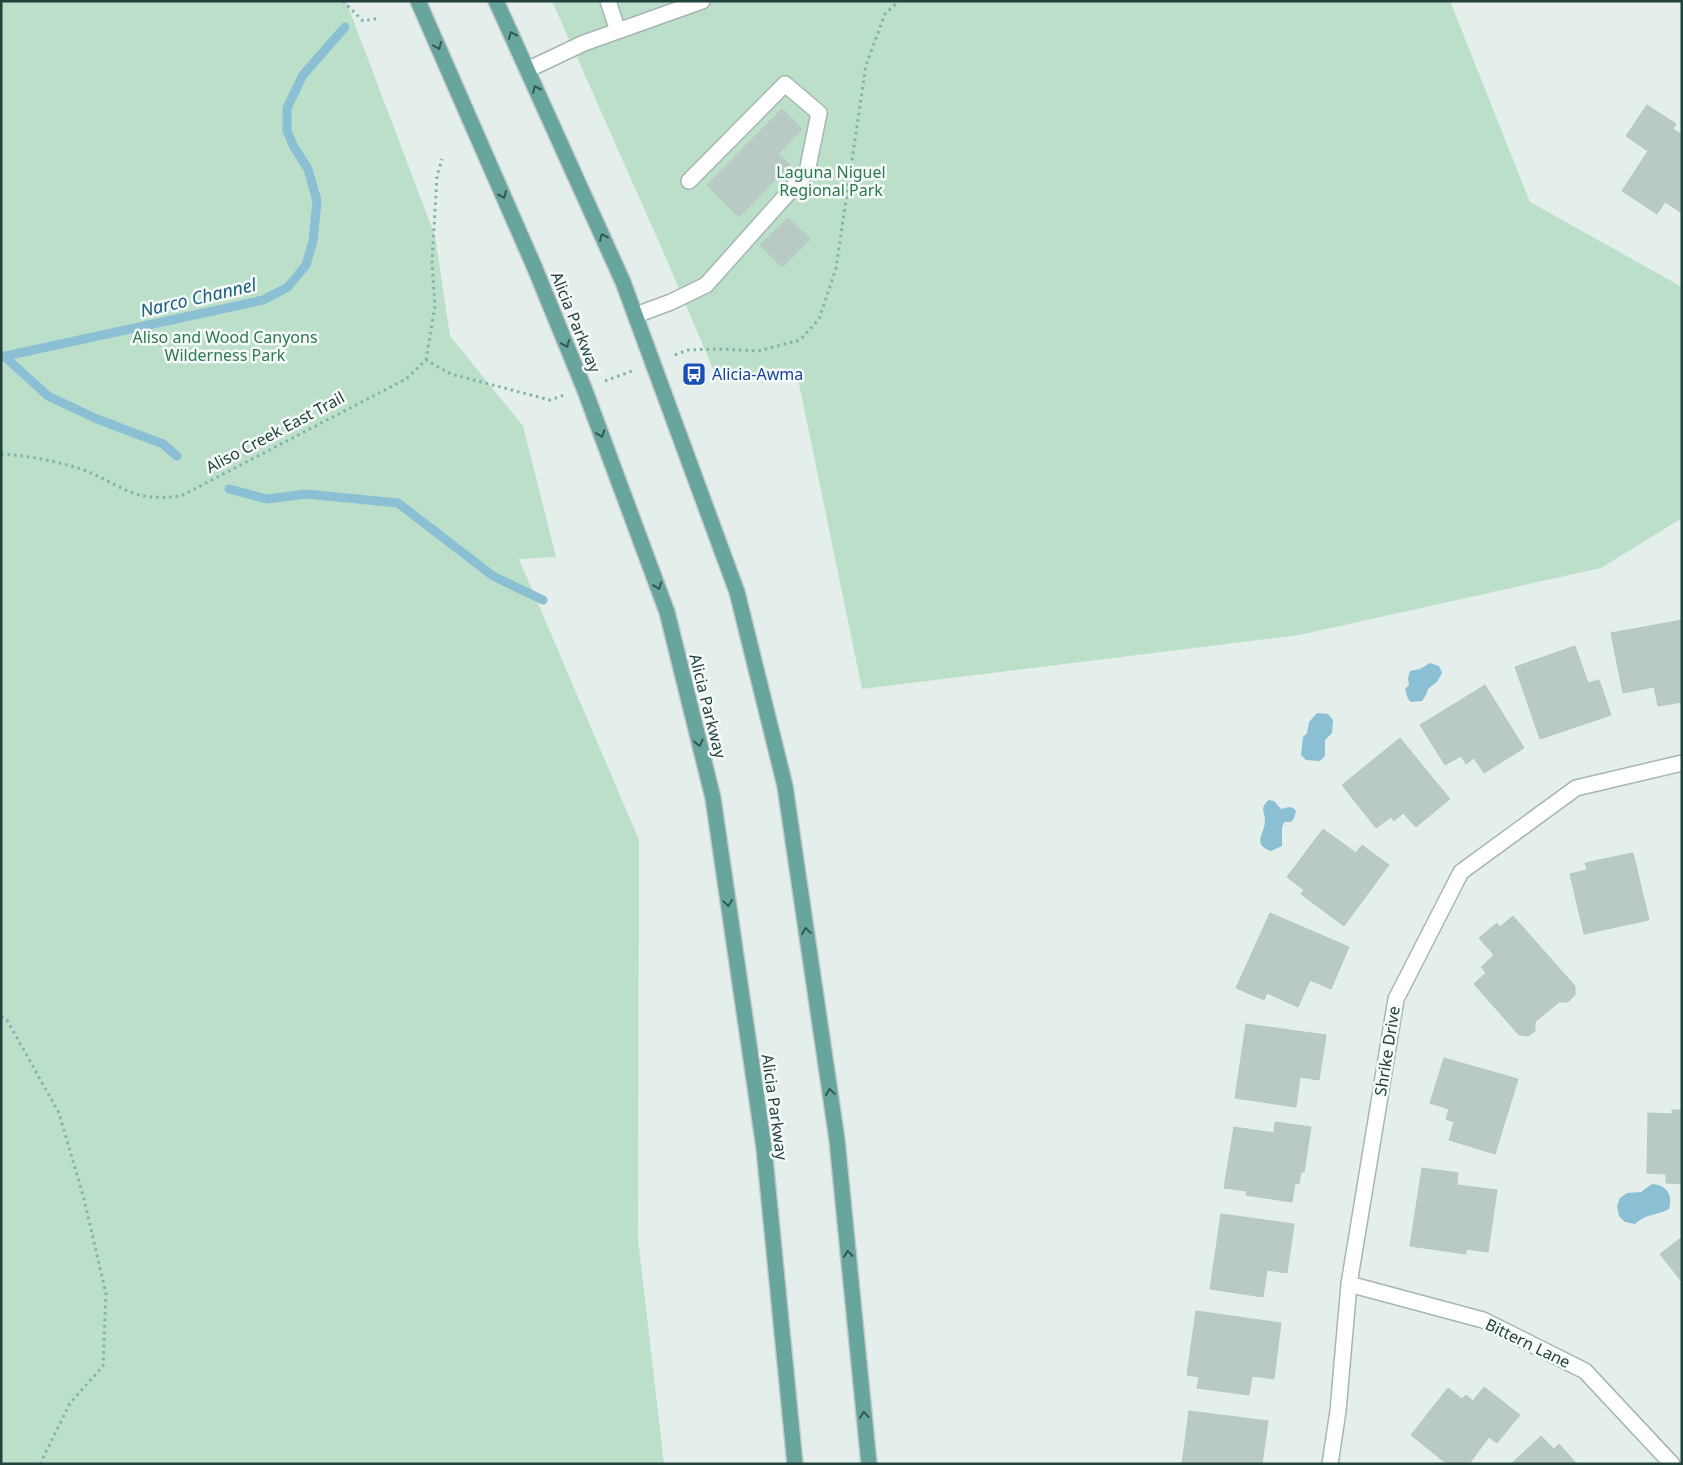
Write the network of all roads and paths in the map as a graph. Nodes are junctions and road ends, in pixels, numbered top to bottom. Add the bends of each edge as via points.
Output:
1 (343, 1) edge
2 (418, 1) edge
3 (496, 1) edge
4 (608, 1) edge
5 (702, 1) edge
6 (899, 1) edge
7 (380, 18) dead end
8 (618, 31) junction
9 (527, 70) junction
10 (442, 159) dead end
11 (689, 181) dead end
12 (636, 315) junction
13 (426, 360) junction
14 (654, 363) junction
15 (584, 388) junction
16 (1, 454) edge
17 (1682, 763) edge
18 (1, 1017) edge
19 (1349, 1284) junction
20 (40, 1464) edge
21 (795, 1464) edge
22 (869, 1464) edge
23 (1330, 1464) edge
24 (1672, 1464) edge

1 - 7 path via 363,21
2 -> 15 main road, Alicia Parkway
9 -> 3 main road
4 - 8 street
5 - 8 street
6 - 14 path via 885,14 866,65 836,268 819,319 800,340 758,351 687,350
8 - 9 street
12 -> 9 main road
10 - 13 path via 437,176 432,263 435,306
11 - 12 street via 785,84 818,113 807,172 706,285
12 - 14 main road
13 - 15 path via 451,374 550,400
13 - 16 path, Aliso Creek East Trail via 406,379 181,496 150,498 54,461
14 - 15 path
22 -> 14 main road via 837,1140 785,786 737,592
15 -> 21 main road, Alicia Parkway via 667,612 713,798 764,1148
17 - 19 street, Shrike Drive via 1576,788 1461,872 1396,999
18 - 20 path via 7,1020 59,1113 84,1199 106,1294 103,1366 70,1403
19 - 23 street, Shrike Drive
19 - 24 street, Bittern Lane via 1483,1320 1585,1371

